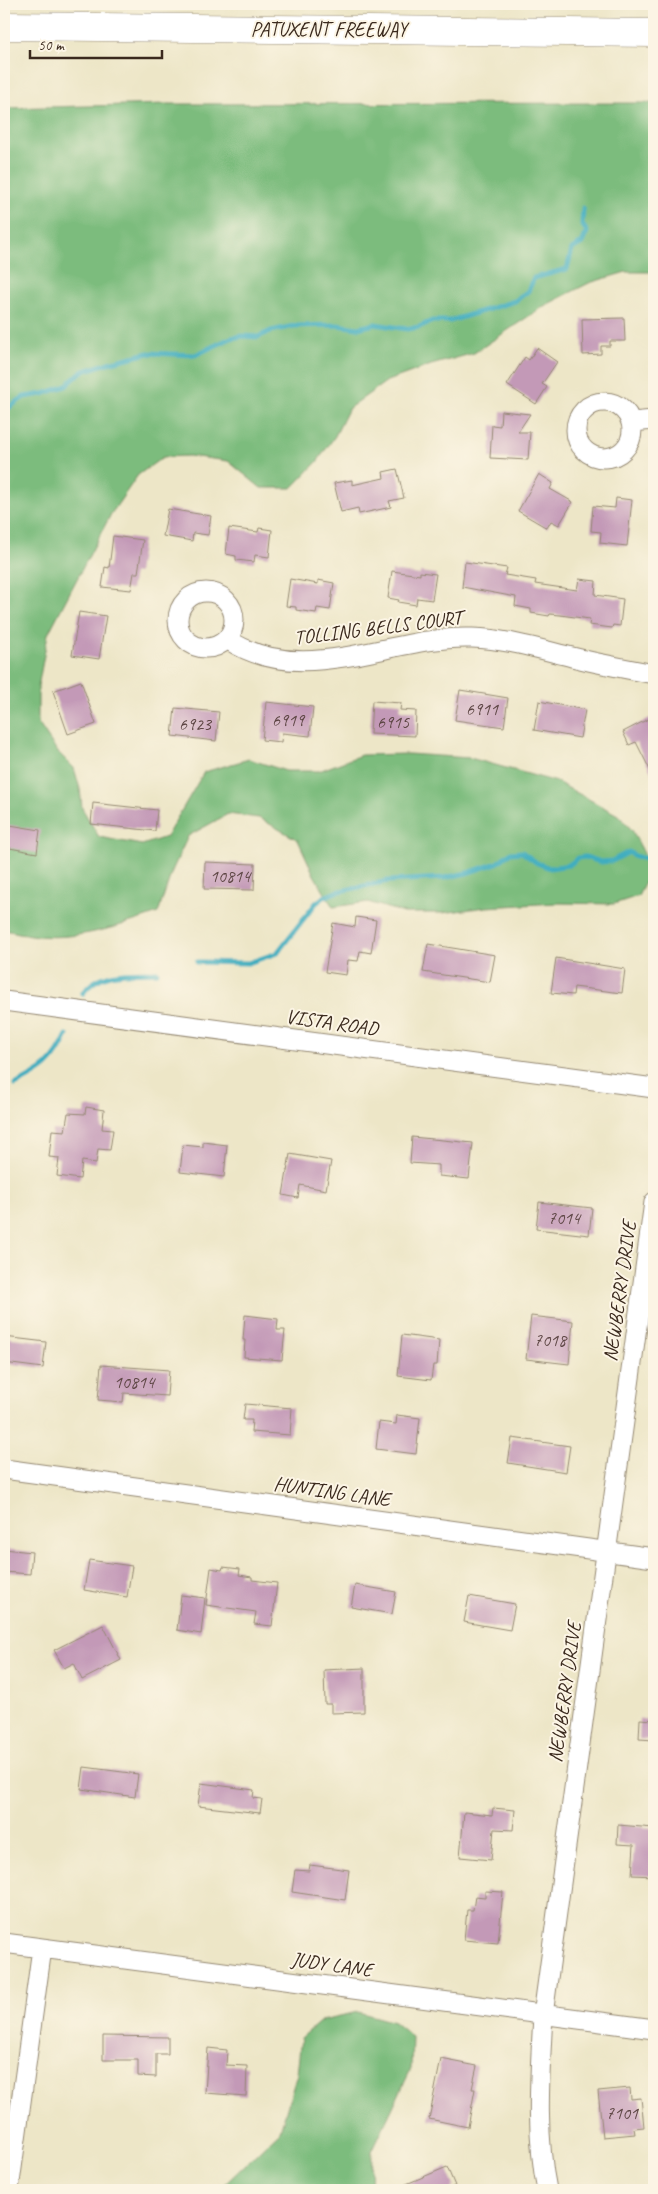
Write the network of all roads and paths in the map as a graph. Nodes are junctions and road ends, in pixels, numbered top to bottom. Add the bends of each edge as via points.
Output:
1 (4, 26) edge
2 (654, 33) edge
3 (654, 420) edge
4 (632, 422) dead end
5 (227, 639) dead end
6 (654, 674) edge
7 (4, 1001) edge
8 (654, 1088) edge
9 (654, 1202) edge
10 (4, 1469) edge
11 (606, 1551) junction
12 (654, 1558) edge
13 (4, 1942) edge
14 (42, 1948) junction
15 (543, 2014) junction
16 (654, 2029) edge
17 (8, 2190) edge
18 (547, 2190) edge

1 - 2 highway, PATUXENT FREEWAY
3 - 4 street
5 - 6 street, TOLLING BELLS COURT via 238,647 265,657 287,661 340,658 441,639 499,640
7 - 8 street, VISTA ROAD
9 - 11 street, NEWBERRY DRIVE
10 - 11 street, HUNTING LANE
11 - 12 street, HUNTING LANE
11 - 15 street, NEWBERRY DRIVE
13 - 14 street, JUDY LANE
14 - 15 street, JUDY LANE
14 - 17 street
15 - 16 street, JUDY LANE
15 - 18 street, NEWBERRY DRIVE via 539,2089

